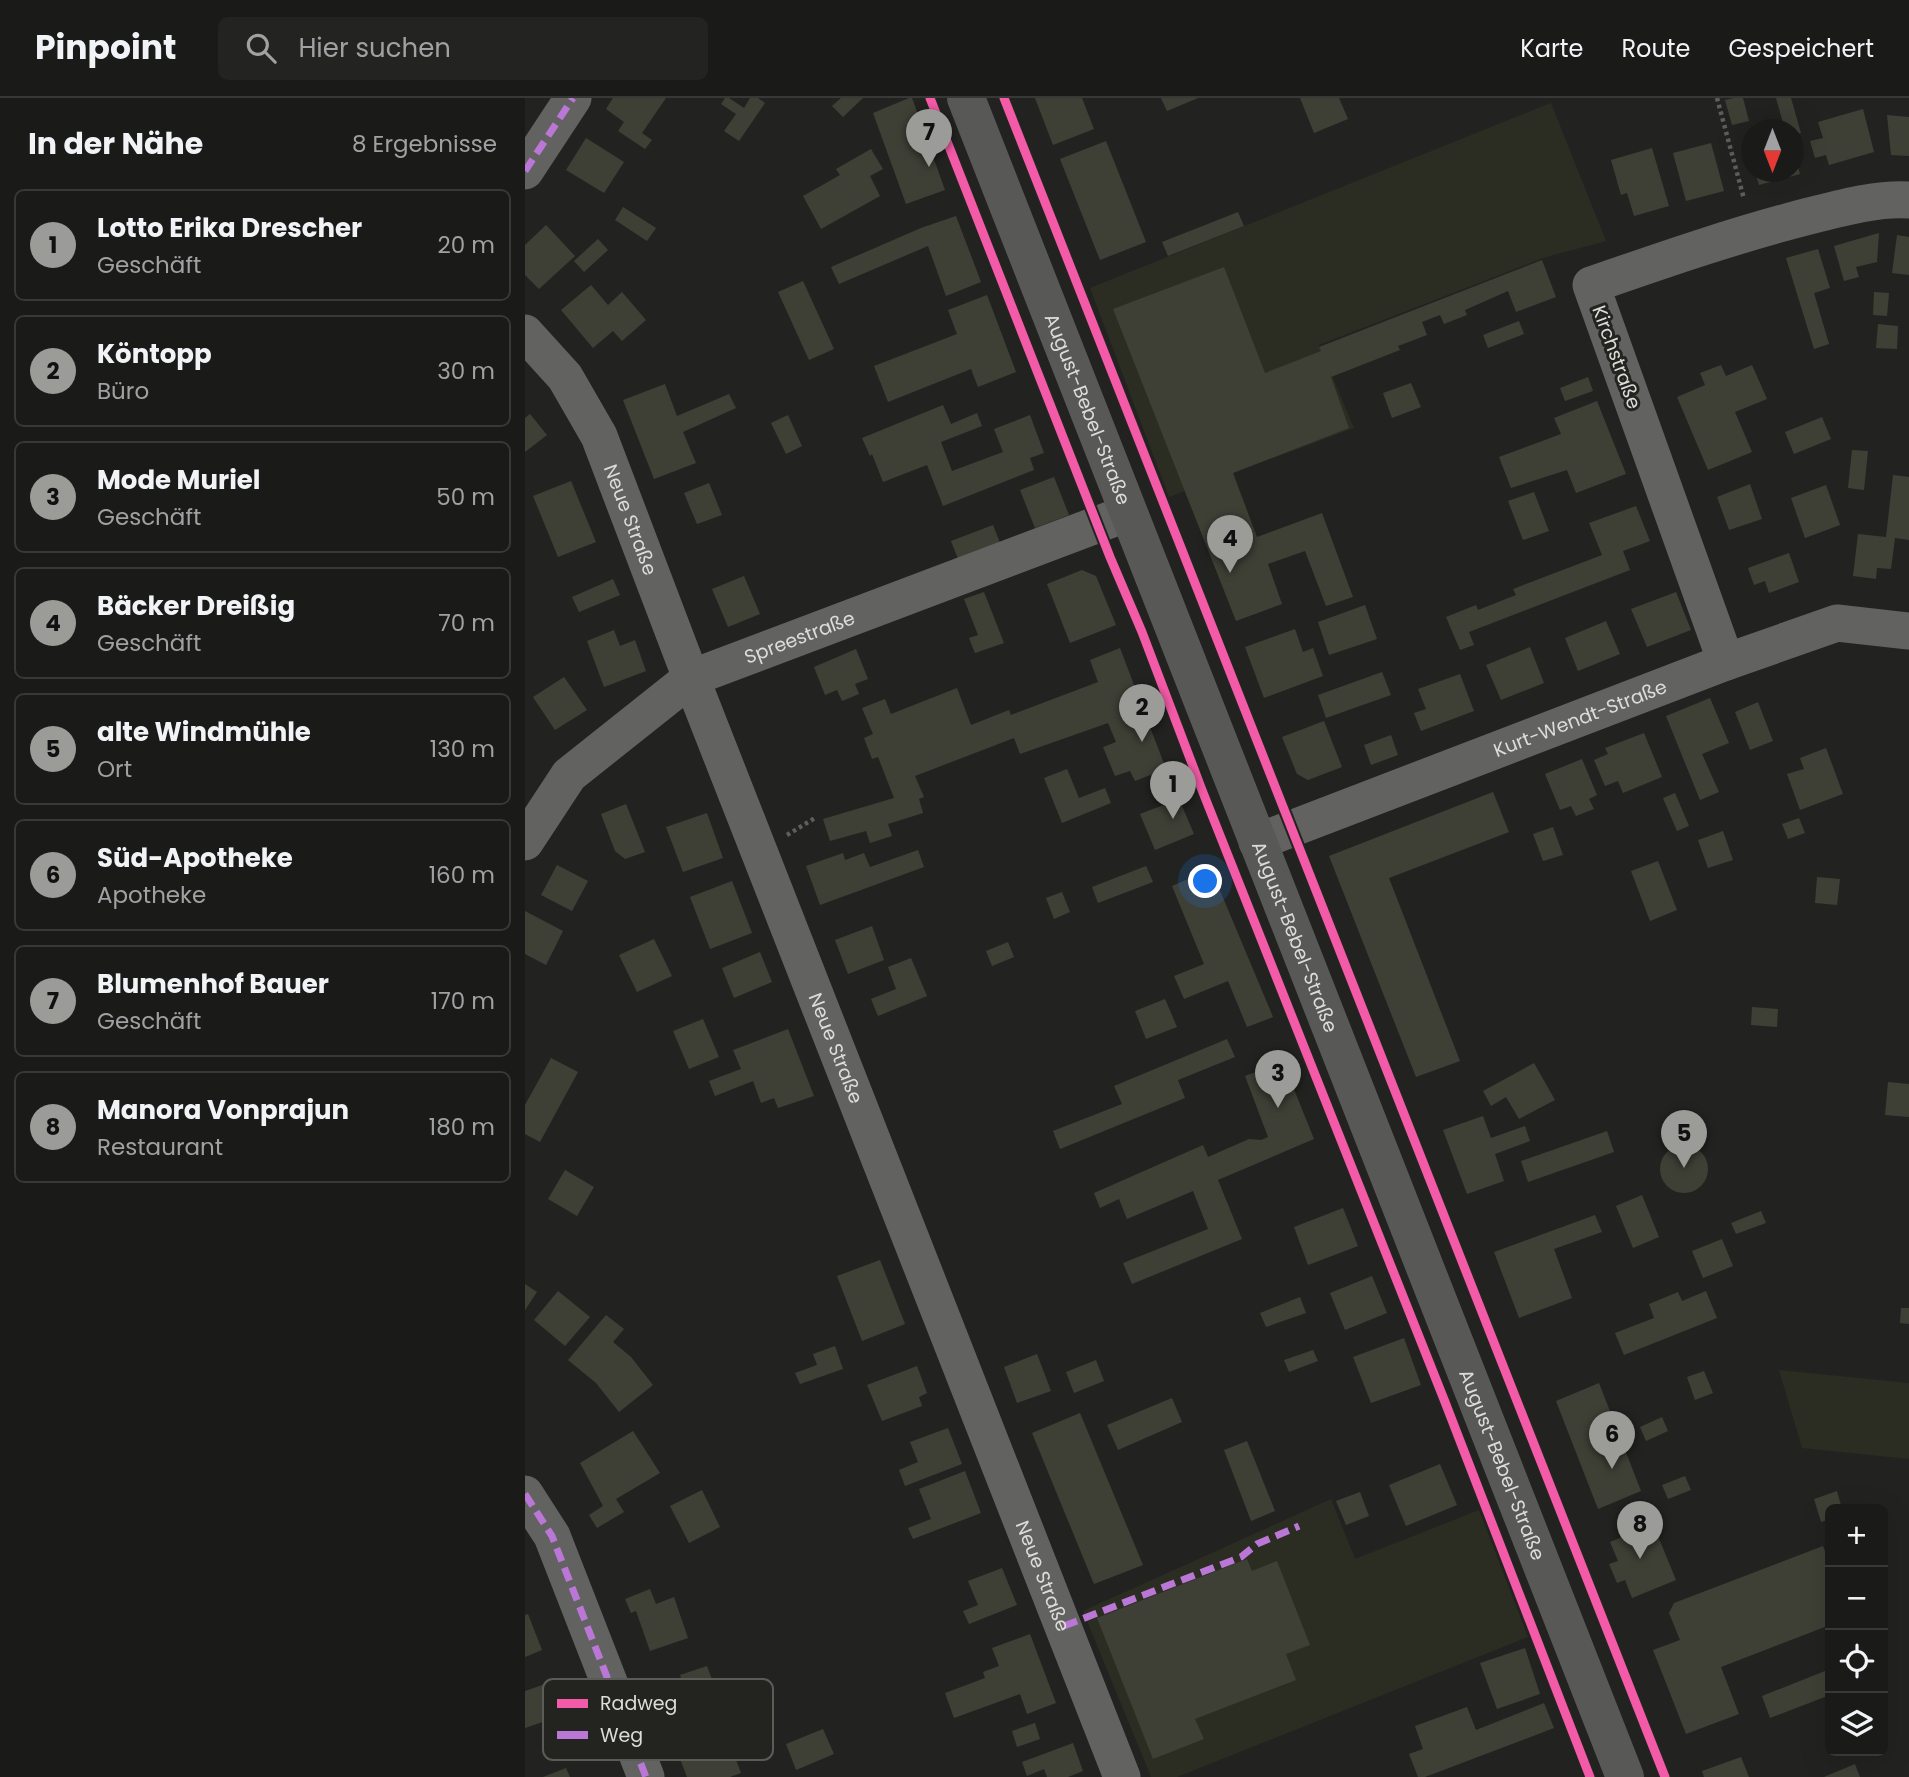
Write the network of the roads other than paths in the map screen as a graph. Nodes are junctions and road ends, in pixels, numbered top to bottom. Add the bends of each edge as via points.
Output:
1 (573, 98) edge
2 (966, 98) edge
3 (525, 171) edge
4 (1909, 201) edge
5 (525, 333) edge
6 (1128, 513) junction
7 (1909, 631) edge
8 (1727, 662) junction
9 (691, 678) junction
10 (525, 842) edge
11 (1257, 842) junction
12 (525, 1494) edge
13 (608, 1679) edge
14 (639, 1760) edge
15 (646, 1777) edge
16 (1122, 1777) edge
17 (1625, 1777) edge

1 - 3 street
2 - 6 main road, August-Bebel-Straße
4 - 8 street, Kirchstraße via 1896,199 1833,210 1753,230 1591,285
5 - 9 street, Neue Straße via 565,377 599,436
6 - 9 street, Spreestraße
6 - 11 main road, August-Bebel-Straße
7 - 8 street, Kurt-Wendt-Straße via 1837,623
8 - 11 street, Kurt-Wendt-Straße
9 - 10 street, Spreestraße via 569,775
9 - 16 street, Neue Straße
11 - 17 main road, August-Bebel-Straße
12 - 13 street via 552,1536
14 - 15 street

